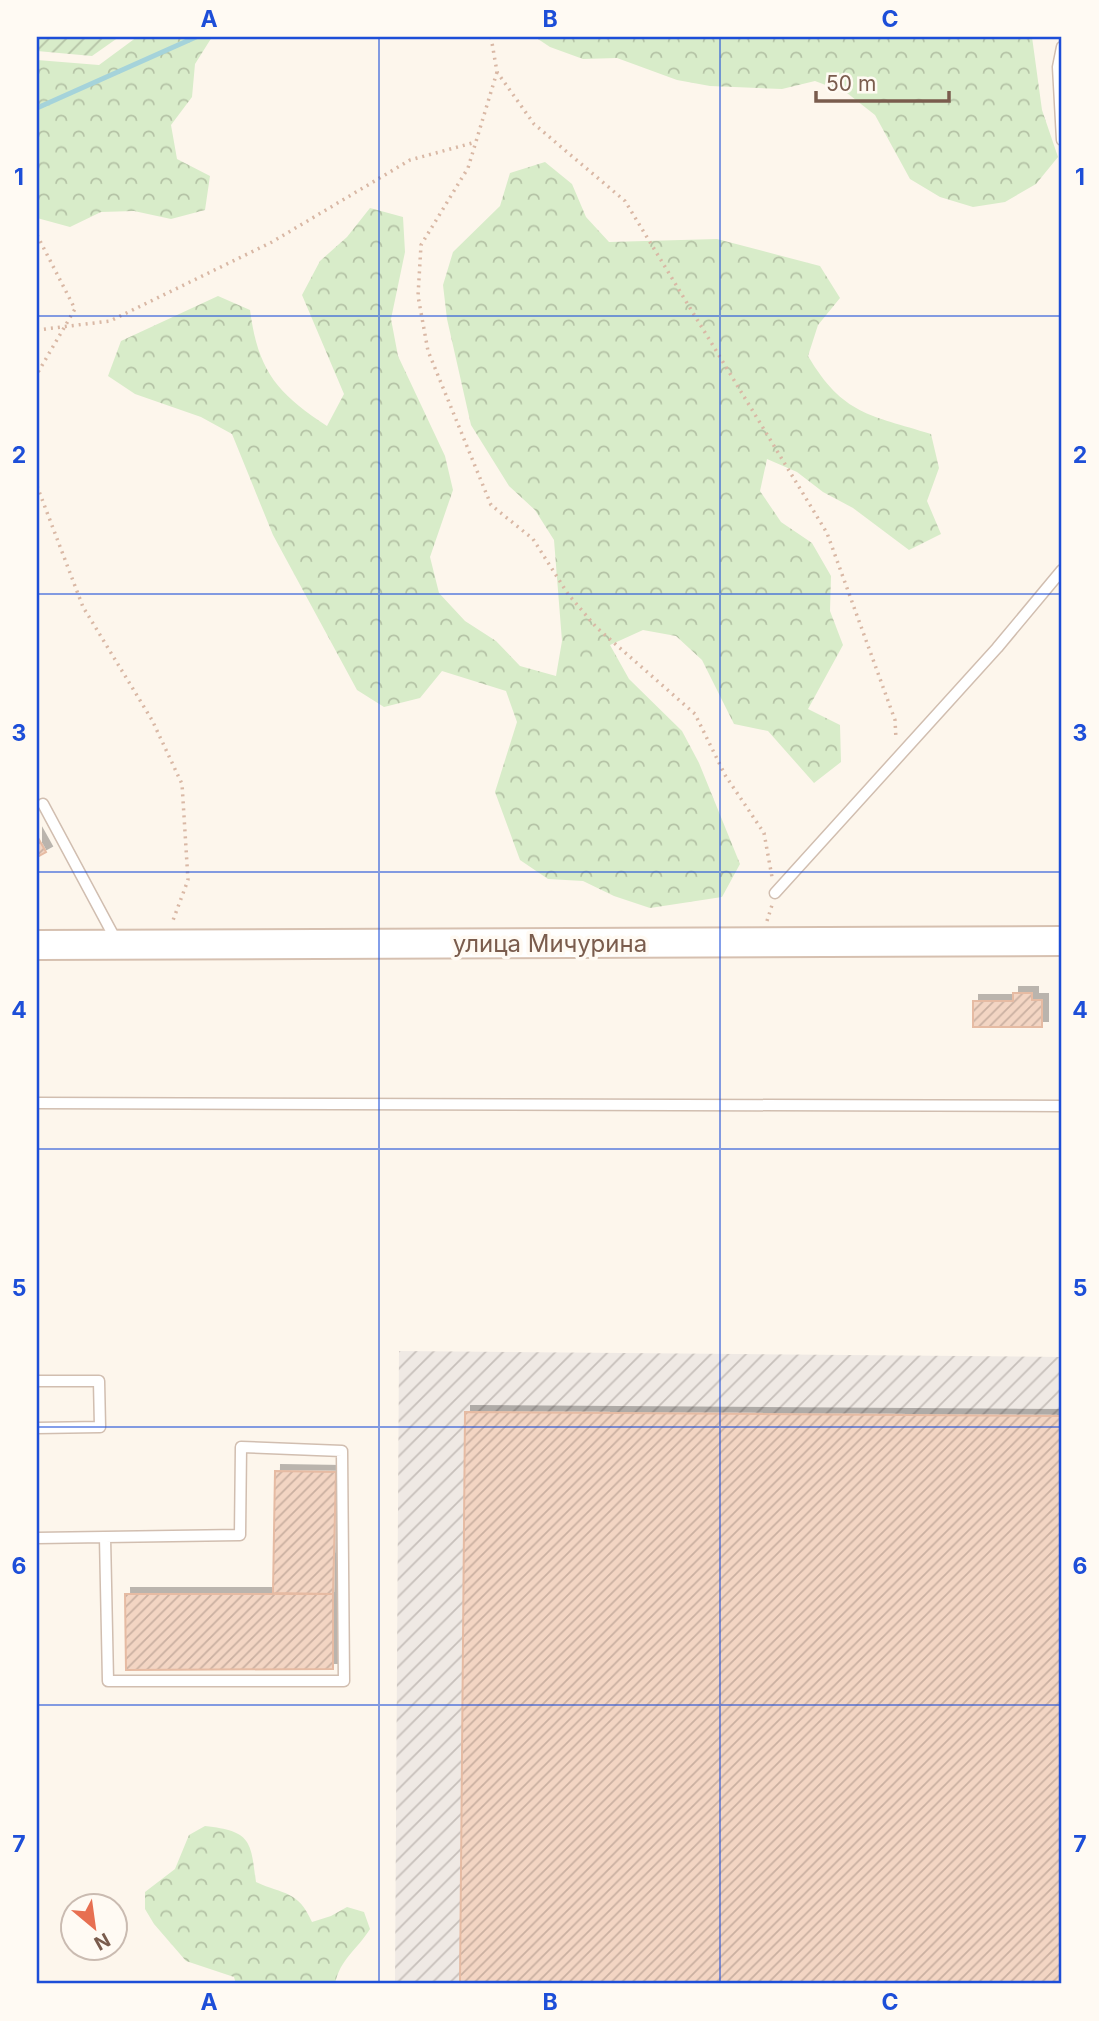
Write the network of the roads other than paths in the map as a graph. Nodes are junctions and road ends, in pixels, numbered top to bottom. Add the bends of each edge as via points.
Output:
1 (1062, 47) edge
2 (1062, 140) edge
3 (1062, 570) edge
4 (43, 804) dead end
5 (775, 893) road end
6 (1062, 941) edge
7 (37, 944) edge
8 (119, 945) junction
9 (37, 1103) edge
10 (1062, 1106) edge
11 (37, 1381) edge
12 (37, 1428) edge
13 (105, 1537) junction
14 (37, 1538) edge

1 - 2 lane via 1058,67
3 - 5 lane
4 - 8 lane
6 - 8 main road, улица Мичурина
7 - 8 main road, улица Мичурина
9 - 10 lane
11 - 12 lane via 99,1381 100,1427
13 - 13 lane via 108,1681 344,1681 342,1451 241,1447 240,1535
13 - 14 lane

